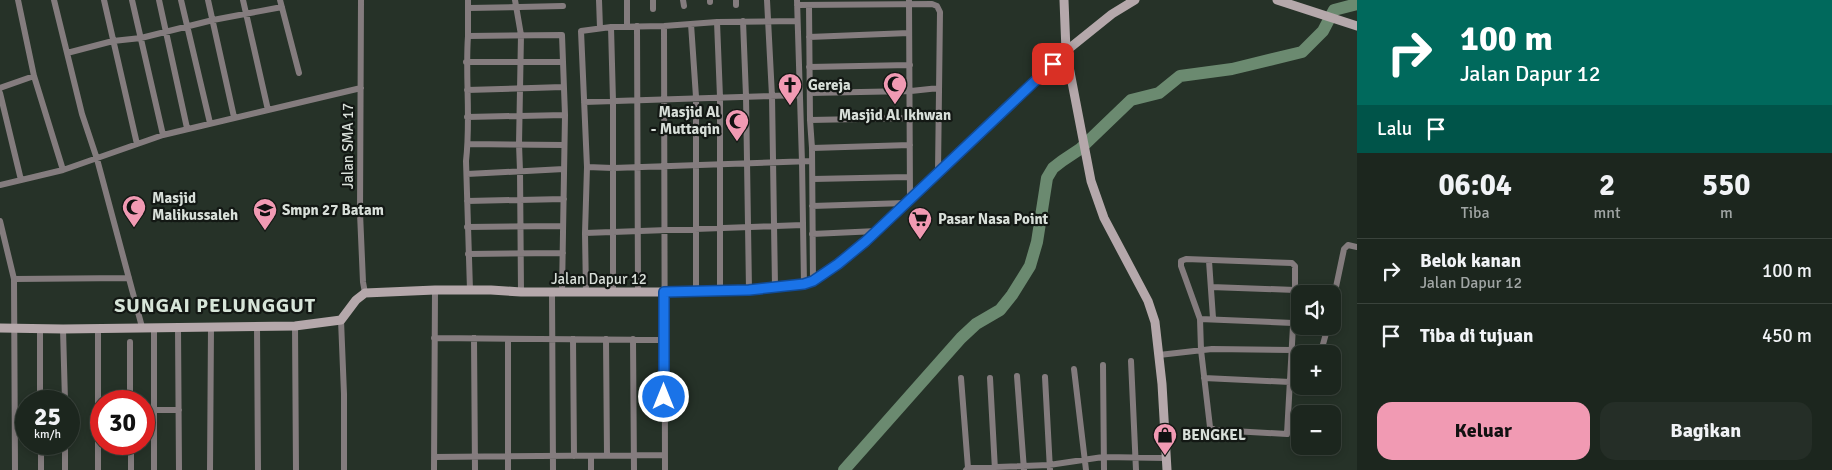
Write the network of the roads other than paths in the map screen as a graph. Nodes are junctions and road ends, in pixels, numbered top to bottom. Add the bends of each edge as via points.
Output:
1 (18, 0) edge
2 (54, 0) edge
3 (104, 0) edge
4 (132, 0) edge
5 (158, 0) edge
6 (181, 0) edge
7 (208, 0) edge
8 (243, 0) edge
9 (361, 0) edge
10 (468, 0) edge
11 (599, 0) edge
12 (627, 0) edge
13 (653, 0) edge
14 (767, 0) edge
15 (1064, 0) edge
16 (1135, 0) edge
17 (1277, 0) edge
18 (797, 2) edge
19 (909, 2) edge
20 (281, 3) edge
21 (516, 4) edge
22 (808, 5) junction
23 (563, 6) dead end
24 (469, 8) junction
25 (653, 9) dead end
26 (246, 13) junction
27 (213, 20) junction
28 (743, 21) junction
29 (797, 21) junction
30 (717, 22) junction
31 (768, 22) junction
32 (691, 24) junction
33 (1353, 25) edge
34 (187, 26) junction
35 (627, 26) junction
36 (637, 26) junction
37 (664, 26) junction
38 (611, 27) junction
39 (600, 28) junction
40 (167, 32) junction
41 (910, 33) junction
42 (521, 35) junction
43 (468, 36) junction
44 (809, 37) junction
45 (141, 38) junction
46 (114, 41) junction
47 (1066, 51) junction
48 (67, 53) junction
49 (466, 62) junction
50 (519, 62) junction
51 (562, 62) junction
52 (910, 65) junction
53 (809, 67) junction
54 (298, 73) dead end
55 (34, 76) junction
56 (563, 87) junction
57 (0, 88) edge
58 (361, 88) junction
59 (519, 88) junction
60 (939, 88) junction
61 (467, 90) junction
62 (910, 91) junction
63 (0, 93) edge
64 (810, 93) junction
65 (800, 95) junction
66 (746, 96) junction
67 (772, 96) junction
68 (696, 97) junction
69 (720, 98) junction
70 (665, 99) junction
71 (638, 100) junction
72 (613, 101) junction
73 (584, 102) junction
74 (268, 110) junction
75 (520, 115) junction
76 (565, 115) junction
77 (234, 116) junction
78 (467, 117) junction
79 (911, 118) junction
80 (810, 120) junction
81 (210, 123) junction
82 (187, 128) junction
83 (163, 135) junction
84 (137, 144) junction
85 (468, 144) junction
86 (519, 144) junction
87 (564, 145) junction
88 (910, 145) junction
89 (812, 148) junction
90 (97, 159) junction
91 (802, 162) junction
92 (812, 162) junction
93 (747, 163) junction
94 (773, 163) junction
95 (695, 164) junction
96 (720, 165) junction
97 (664, 166) junction
98 (587, 167) junction
99 (638, 167) junction
100 (613, 168) junction
101 (564, 169) junction
102 (63, 170) junction
103 (520, 171) junction
104 (938, 172) junction
105 (467, 174) junction
106 (910, 177) junction
107 (21, 180) junction
108 (813, 180) junction
109 (0, 186) edge
110 (564, 199) junction
111 (520, 200) junction
112 (467, 201) junction
113 (908, 201) junction
114 (812, 206) junction
115 (0, 221) edge
116 (803, 225) junction
117 (520, 226) junction
118 (563, 226) junction
119 (774, 226) junction
120 (467, 227) junction
121 (748, 227) junction
122 (695, 228) junction
123 (720, 228) junction
124 (664, 230) junction
125 (637, 231) junction
126 (877, 231) junction
127 (584, 233) junction
128 (613, 233) junction
129 (812, 234) junction
130 (1357, 247) edge
131 (521, 253) junction
132 (563, 253) junction
133 (468, 254) junction
134 (1209, 261) junction
135 (129, 278) junction
136 (14, 279) junction
137 (809, 282) junction
138 (1296, 285) edge
139 (1336, 285) edge
140 (775, 287) junction
141 (1211, 287) junction
142 (434, 290) junction
143 (470, 290) junction
144 (749, 290) junction
145 (1291, 290) edge
146 (696, 291) junction
147 (720, 291) junction
148 (365, 292) junction
149 (521, 292) junction
150 (552, 292) junction
151 (562, 292) junction
152 (586, 292) junction
153 (638, 292) junction
154 (664, 292) junction
155 (613, 293) junction
156 (1213, 318) junction
157 (1200, 319) junction
158 (341, 320) junction
159 (1291, 323) edge
160 (257, 326) junction
161 (295, 326) junction
162 (142, 327) junction
163 (211, 327) junction
164 (0, 328) edge
165 (14, 328) junction
166 (40, 328) junction
167 (98, 328) junction
168 (154, 328) junction
169 (178, 328) junction
170 (63, 329) junction
171 (434, 338) junction
172 (474, 338) junction
173 (508, 339) junction
174 (552, 339) junction
175 (573, 339) junction
176 (606, 339) junction
177 (633, 339) junction
178 (664, 340) junction
179 (130, 342) dead end
180 (1201, 350) junction
181 (1291, 350) edge
182 (1159, 355) junction
183 (1131, 361) dead end
184 (1104, 365) dead end
185 (1291, 366) edge
186 (1074, 369) dead end
187 (1017, 376) dead end
188 (1045, 377) dead end
189 (961, 378) dead end
190 (990, 378) dead end
191 (1204, 378) junction
192 (1290, 382) junction
193 (40, 390) edge
194 (65, 390) edge
195 (130, 390) edge
196 (154, 390) edge
197 (155, 410) edge
198 (179, 410) junction
199 (41, 455) edge
200 (65, 455) edge
201 (131, 455) edge
202 (154, 455) edge
203 (607, 455) junction
204 (634, 455) junction
205 (664, 455) junction
206 (475, 456) junction
207 (508, 456) junction
208 (553, 456) junction
209 (574, 456) junction
210 (591, 456) junction
211 (1103, 456) junction
212 (1135, 456) junction
213 (434, 457) junction
214 (1166, 458) junction
215 (1085, 459) junction
216 (1050, 467) edge
217 (995, 468) edge
218 (1024, 468) edge
219 (967, 469) edge
220 (16, 470) edge
221 (41, 470) edge
222 (65, 470) edge
223 (98, 470) edge
224 (131, 470) edge
225 (154, 470) edge
226 (179, 470) edge
227 (210, 470) edge
228 (258, 470) edge
229 (296, 470) edge
230 (344, 470) edge
231 (434, 470) edge
232 (475, 470) edge
233 (508, 470) edge
234 (553, 470) edge
235 (591, 470) edge
236 (634, 470) edge
237 (664, 470) edge
238 (1086, 470) edge
239 (1104, 470) edge
240 (1136, 470) edge
241 (1167, 470) edge

1 - 55 street
2 - 48 street
3 - 46 street
4 - 45 street
5 - 40 street
6 - 34 street
7 - 27 street
8 - 26 street
9 - 58 street, Jalan SMA 17
10 - 24 street
11 - 39 street
12 - 35 street
13 - 25 street
14 - 31 street
15 - 47 street
16 - 47 street, Jalan Dapur 12
17 - 33 street
18 - 22 street
18 - 29 street
19 - 22 street
19 - 41 street
19 - 60 street via 934,5 940,12
20 - 26 street
20 - 54 street
21 - 23 street
21 - 24 street
21 - 42 street
22 - 44 street
24 - 43 street
26 - 27 street
26 - 74 street
27 - 34 street
27 - 77 street
28 - 30 street
28 - 31 street
28 - 66 street
29 - 31 street
29 - 65 street
30 - 32 street
30 - 69 street
31 - 67 street
32 - 37 street
32 - 68 street
34 - 40 street
34 - 81 street
35 - 36 street
35 - 38 street
36 - 37 street
36 - 71 street
37 - 70 street
38 - 39 street
38 - 72 street
39 - 73 street via 581,31
40 - 45 street
40 - 82 street
41 - 44 street
41 - 52 street
42 - 43 street
42 - 50 street
42 - 51 street via 562,35
43 - 49 street
44 - 53 street
45 - 46 street
45 - 83 street
46 - 48 street
46 - 84 street
47 - 104 street, Jalan Dapur 12
47 - 182 street via 1091,182 1104,218 1148,301 1155,322
48 - 90 street
49 - 50 street
49 - 61 street
50 - 51 street
50 - 59 street
51 - 56 street
52 - 53 street
52 - 62 street
53 - 64 street
55 - 57 street
55 - 102 street
56 - 59 street
56 - 76 street
58 - 74 street
58 - 148 street, Jalan SMA 17 via 360,213
59 - 61 street
59 - 75 street
60 - 62 street
60 - 104 street
61 - 78 street
62 - 64 street
62 - 79 street
63 - 107 street
64 - 80 street
65 - 67 street
65 - 91 street
66 - 67 street
66 - 69 street
66 - 93 street
67 - 94 street
68 - 69 street
68 - 70 street
68 - 95 street
69 - 96 street
70 - 71 street
70 - 97 street
71 - 72 street
71 - 99 street
72 - 73 street
72 - 100 street
73 - 98 street
74 - 77 street
75 - 76 street
75 - 78 street
75 - 86 street
76 - 87 street
77 - 81 street
78 - 85 street
79 - 80 street
79 - 88 street
80 - 89 street
81 - 82 street
82 - 83 street
83 - 84 street
84 - 90 street
85 - 86 street
85 - 105 street
86 - 87 street
86 - 103 street
87 - 101 street
88 - 89 street
88 - 106 street
89 - 92 street
90 - 102 street
90 - 135 street
91 - 92 street
91 - 94 street
91 - 116 street
92 - 108 street
93 - 94 street
93 - 96 street
93 - 121 street
94 - 119 street
95 - 96 street
95 - 97 street
95 - 122 street
96 - 123 street
97 - 99 street
97 - 124 street
98 - 100 street
98 - 127 street
99 - 100 street
99 - 125 street
100 - 128 street
101 - 103 street
101 - 110 street
102 - 107 street
103 - 105 street
103 - 111 street
104 - 113 street, Jalan Dapur 12
105 - 112 street
106 - 108 street
106 - 113 street
107 - 109 street
108 - 114 street
110 - 111 street
110 - 118 street
111 - 112 street
111 - 117 street
112 - 120 street
113 - 114 street
113 - 126 street, Jalan Dapur 12
114 - 129 street
115 - 136 street
116 - 119 street
116 - 137 street
117 - 118 street
117 - 120 street
117 - 131 street
118 - 132 street
119 - 121 street
119 - 140 street
120 - 133 street
121 - 123 street
121 - 144 street
122 - 123 street
122 - 124 street
122 - 146 street
123 - 147 street
124 - 125 street
124 - 154 street
125 - 128 street
125 - 153 street
126 - 129 street
126 - 137 street, Jalan Dapur 12 via 838,264
127 - 128 street
127 - 152 street
128 - 155 street
129 - 137 street
130 - 139 street via 1344,249
131 - 132 street
131 - 133 street
131 - 149 street
132 - 151 street
133 - 143 street
134 - 138 street via 1292,263 1296,269
134 - 141 street
134 - 157 street via 1186,259 1181,263
135 - 136 street
135 - 162 street
136 - 165 street
137 - 140 street, Jalan Dapur 12
140 - 144 street, Jalan Dapur 12
141 - 145 street
141 - 156 street
142 - 143 street, Jalan Dapur 12
142 - 148 street, Jalan Dapur 12
142 - 171 street
143 - 149 street, Jalan Dapur 12
144 - 147 street, Jalan Dapur 12
146 - 147 street, Jalan Dapur 12
146 - 154 street, Jalan Dapur 12
148 - 158 street
149 - 150 street, Jalan Dapur 12
150 - 151 street, Jalan Dapur 12
150 - 174 street
151 - 152 street, Jalan Dapur 12
152 - 155 street, Jalan Dapur 12
153 - 154 street, Jalan Dapur 12
153 - 155 street, Jalan Dapur 12
154 - 178 street
156 - 157 street
156 - 159 street
157 - 180 street
158 - 161 street
158 - 230 street
160 - 161 street
160 - 163 street
160 - 228 street
161 - 229 street
162 - 167 street
162 - 168 street
163 - 169 street
163 - 227 street
164 - 165 street
165 - 166 street
165 - 220 street
166 - 170 street
166 - 193 street
167 - 170 street
167 - 223 street
168 - 169 street
168 - 196 street
169 - 198 street
170 - 194 street
171 - 172 street
171 - 213 street
172 - 173 street
172 - 206 street
173 - 174 street
173 - 207 street
174 - 175 street
174 - 208 street
175 - 176 street
175 - 209 street
176 - 177 street
176 - 203 street
177 - 178 street
177 - 204 street
178 - 205 street
179 - 195 street
180 - 181 street
180 - 182 street
180 - 191 street
182 - 214 street
183 - 212 street
184 - 211 street
185 - 192 street
186 - 215 street
187 - 218 street
188 - 216 street
189 - 219 street
190 - 217 street
191 - 192 street
191 - 192 street via 1212,429 1284,435 1288,432
197 - 198 street
198 - 226 street
199 - 221 street
200 - 222 street
201 - 224 street
202 - 225 street
203 - 204 street
203 - 210 street
204 - 205 street
204 - 236 street
205 - 237 street
206 - 207 street
206 - 213 street
206 - 232 street
207 - 208 street
207 - 233 street
208 - 209 street
208 - 234 street
209 - 210 street
210 - 235 street
211 - 212 street
211 - 215 street
211 - 239 street
212 - 214 street
212 - 240 street
213 - 231 street
214 - 241 street
215 - 216 street
215 - 238 street
216 - 218 street
217 - 218 street
217 - 219 street

